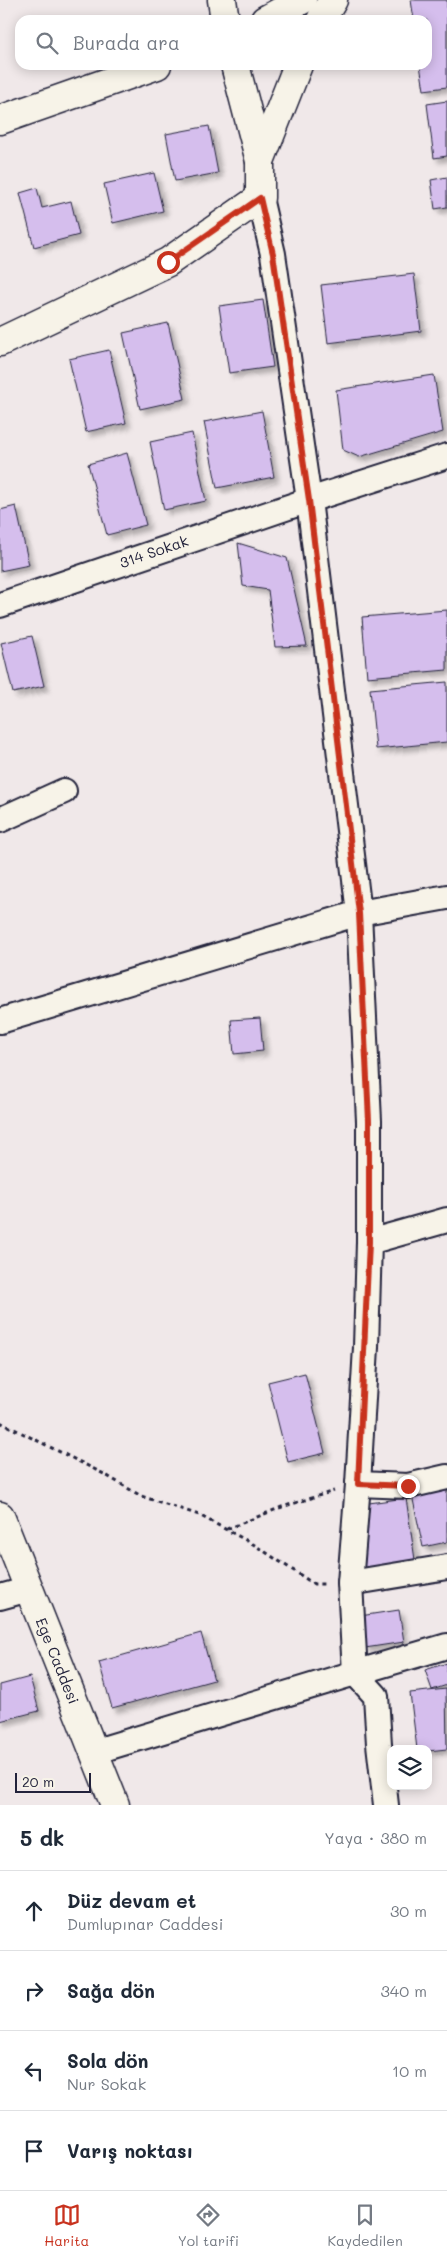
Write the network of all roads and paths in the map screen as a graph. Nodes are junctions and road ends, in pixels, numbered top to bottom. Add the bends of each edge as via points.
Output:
1 (222, 0) edge
2 (302, 0) edge
3 (333, 0) edge
4 (224, 15) edge
5 (274, 15) edge
6 (324, 15) edge
7 (143, 70) edge
8 (237, 70) edge
9 (296, 70) edge
10 (0, 120) edge
11 (260, 161) junction
12 (260, 198) junction
13 (0, 342) edge
14 (447, 456) edge
15 (309, 500) junction
16 (0, 605) edge
17 (64, 791) dead end
18 (0, 820) edge
19 (447, 897) edge
20 (359, 913) junction
21 (0, 1021) edge
22 (447, 1220) edge
23 (369, 1242) junction
24 (0, 1422) edge
25 (447, 1477) edge
26 (358, 1484) junction
27 (0, 1516) edge
28 (226, 1530) junction
29 (447, 1567) edge
30 (350, 1583) junction
31 (29, 1589) junction
32 (0, 1597) edge
33 (447, 1646) edge
34 (355, 1673) junction
35 (93, 1752) junction
36 (115, 1805) edge
37 (386, 1805) edge

1 - 4 street
2 - 5 street
3 - 6 street
7 - 10 street
8 - 11 street
9 - 11 street
11 - 12 street
12 - 13 street via 168,262
12 - 15 street via 273,254
14 - 15 street, 314 Sokak
15 - 16 street, 314 Sokak
15 - 20 street
17 - 18 street
19 - 20 street
20 - 21 street
20 - 23 street via 369,1121
22 - 23 street
23 - 26 street
24 - 28 path via 141,1496 199,1515
25 - 26 street via 408,1486
26 - 28 path via 282,1507
26 - 30 street
27 - 31 street, Ege Caddesi
28 - 30 path via 314,1584
29 - 30 street
30 - 34 street
31 - 32 street
31 - 35 street, Ege Caddesi
33 - 34 street
34 - 35 street
34 - 37 street via 376,1696
35 - 36 street, Ege Caddesi

